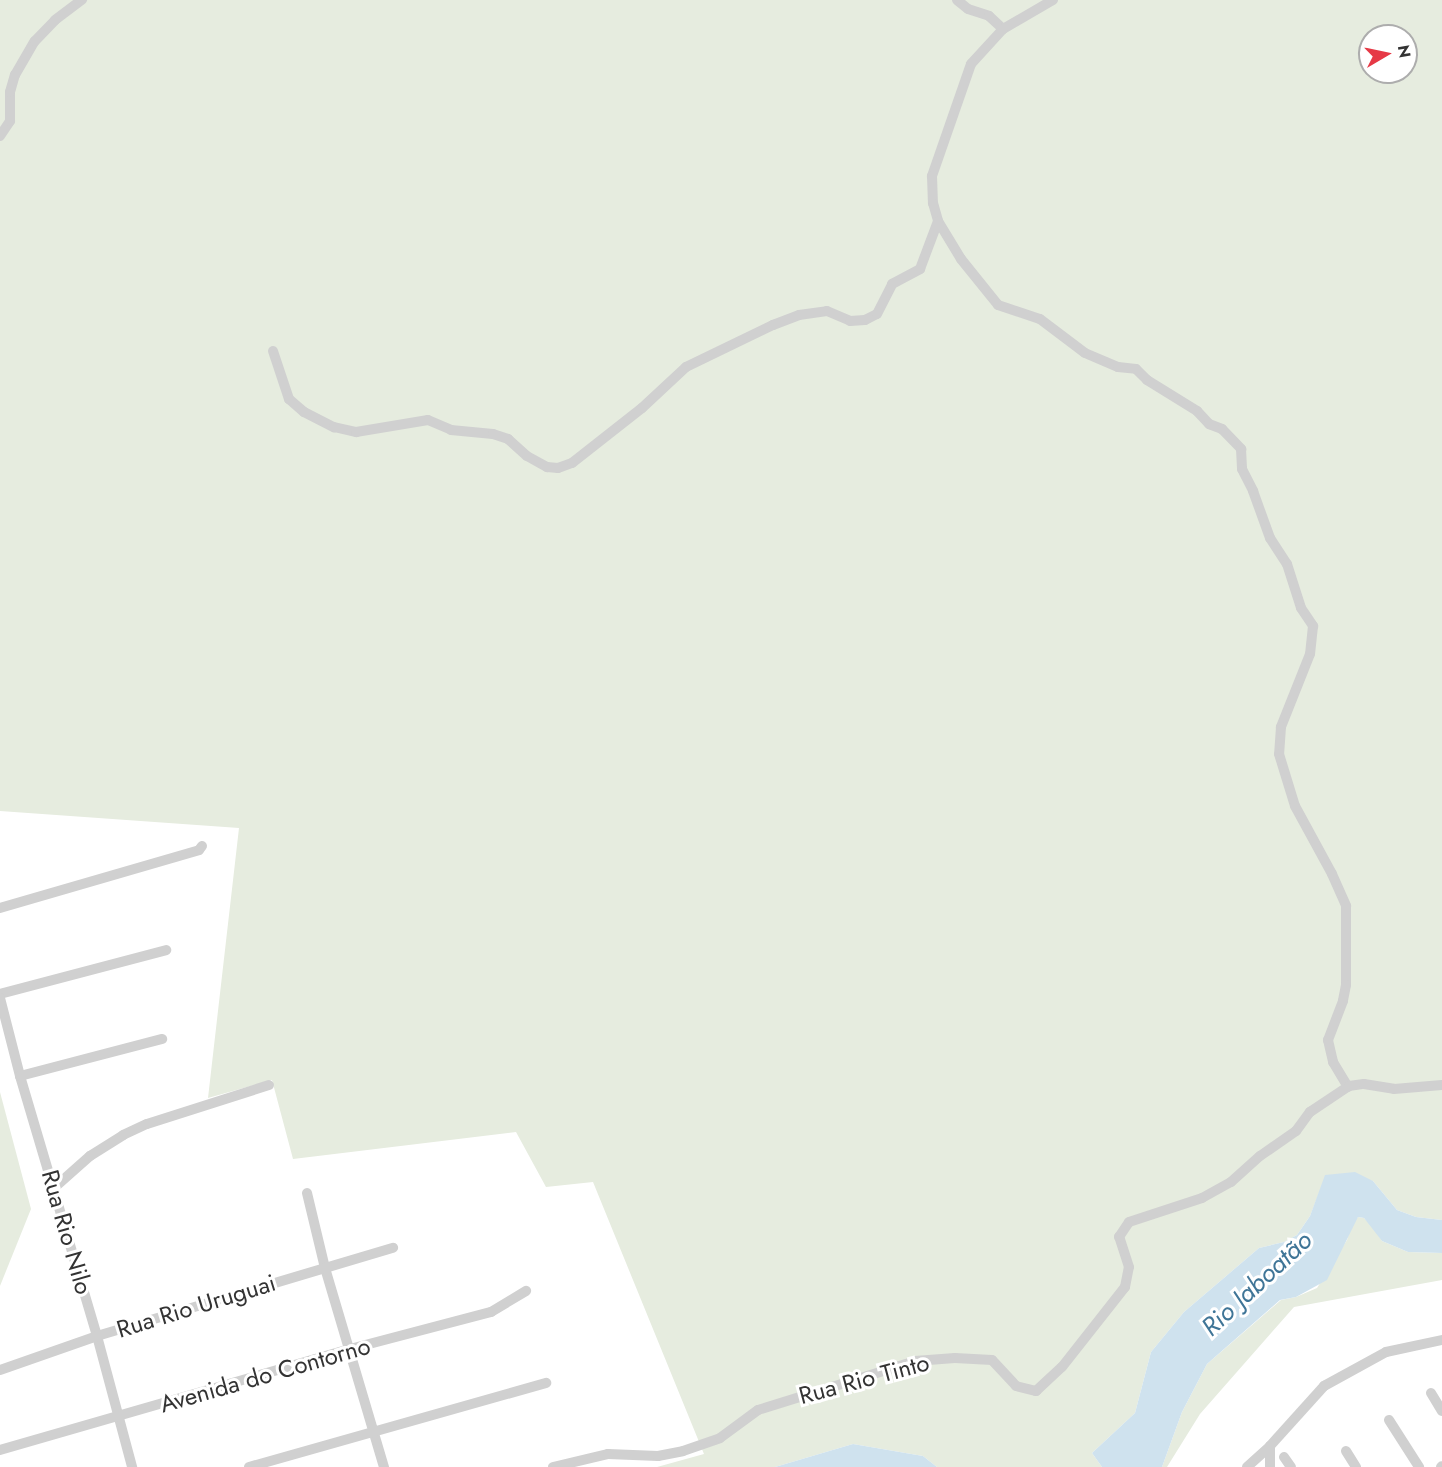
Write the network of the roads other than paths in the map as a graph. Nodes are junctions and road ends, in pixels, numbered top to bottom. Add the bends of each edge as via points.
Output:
1 (82, 0) edge
2 (957, 0) edge
3 (1053, 0) edge
4 (1004, 30) junction
5 (0, 136) edge
6 (938, 221) junction
7 (273, 351) dead end
8 (202, 846) dead end
9 (0, 908) edge
10 (166, 950) dead end
11 (0, 996) edge
12 (162, 1039) dead end
13 (20, 1076) junction
14 (269, 1085) dead end
15 (1442, 1085) edge
16 (1348, 1087) junction
17 (55, 1187) junction
18 (307, 1192) dead end
19 (393, 1248) dead end
20 (325, 1268) junction
21 (526, 1291) dead end
22 (97, 1336) junction
23 (1442, 1340) edge
24 (350, 1349) junction
25 (0, 1370) edge
26 (546, 1383) dead end
27 (1431, 1393) dead end
28 (1442, 1411) edge
29 (118, 1417) junction
30 (1389, 1420) dead end
31 (372, 1431) junction
32 (1270, 1446) junction
33 (0, 1450) edge
34 (1346, 1451) dead end
35 (1284, 1457) dead end
36 (132, 1467) edge
37 (249, 1467) edge
38 (384, 1467) edge
39 (554, 1467) edge
40 (1247, 1467) edge
41 (1270, 1467) edge
42 (1291, 1467) edge
43 (1356, 1467) edge
44 (1419, 1467) edge

1 - 5 street via 35,41 15,75 10,92 10,121
2 - 4 street via 968,9 989,16
3 - 4 street
4 - 6 street via 971,64 939,154 931,189
6 - 7 street via 920,269 892,284 877,314 850,321 827,311 799,315 686,367 642,408 572,463 558,468 547,467 527,456 508,439 451,430 428,420 356,432 334,427 304,412 289,399
6 - 16 street via 961,259 998,305 1040,318 1085,353 1118,367 1136,369 1197,411 1209,424 1222,429 1241,448 1242,469 1270,538 1287,564 1301,608 1313,626 1310,654 1281,727 1279,754 1295,806 1346,906 1346,985 1328,1040 1333,1062
8 - 9 street
10 - 11 street
11 - 13 street, Rua Rio Nilo
12 - 13 street
13 - 17 street, Rua Rio Nilo
14 - 17 street via 123,1135
15 - 16 street
16 - 39 street, Rua Rio Tinto via 1310,1112 1296,1131 1231,1182 1202,1198 1129,1222 1119,1238 1129,1267 1125,1287 1062,1367 1036,1391 1016,1386 992,1360 915,1361 758,1410 720,1438 683,1451 658,1456 608,1454
17 - 22 street, Rua Rio Nilo
18 - 20 street
19 - 20 street, Rua Rio Uruguai
20 - 22 street, Rua Rio Uruguai
20 - 24 street
21 - 24 street, Avenida do Contorno via 491,1312
22 - 25 street, Rua Rio Uruguai
22 - 29 street, Rua Rio Nilo
23 - 32 street via 1386,1352 1324,1386
24 - 29 street, Avenida do Contorno
24 - 31 street
26 - 31 street
27 - 28 street
29 - 33 street, Avenida do Contorno
29 - 36 street, Rua Rio Nilo
30 - 44 street
31 - 37 street
31 - 38 street
32 - 40 street
32 - 41 street
34 - 43 street
35 - 42 street

